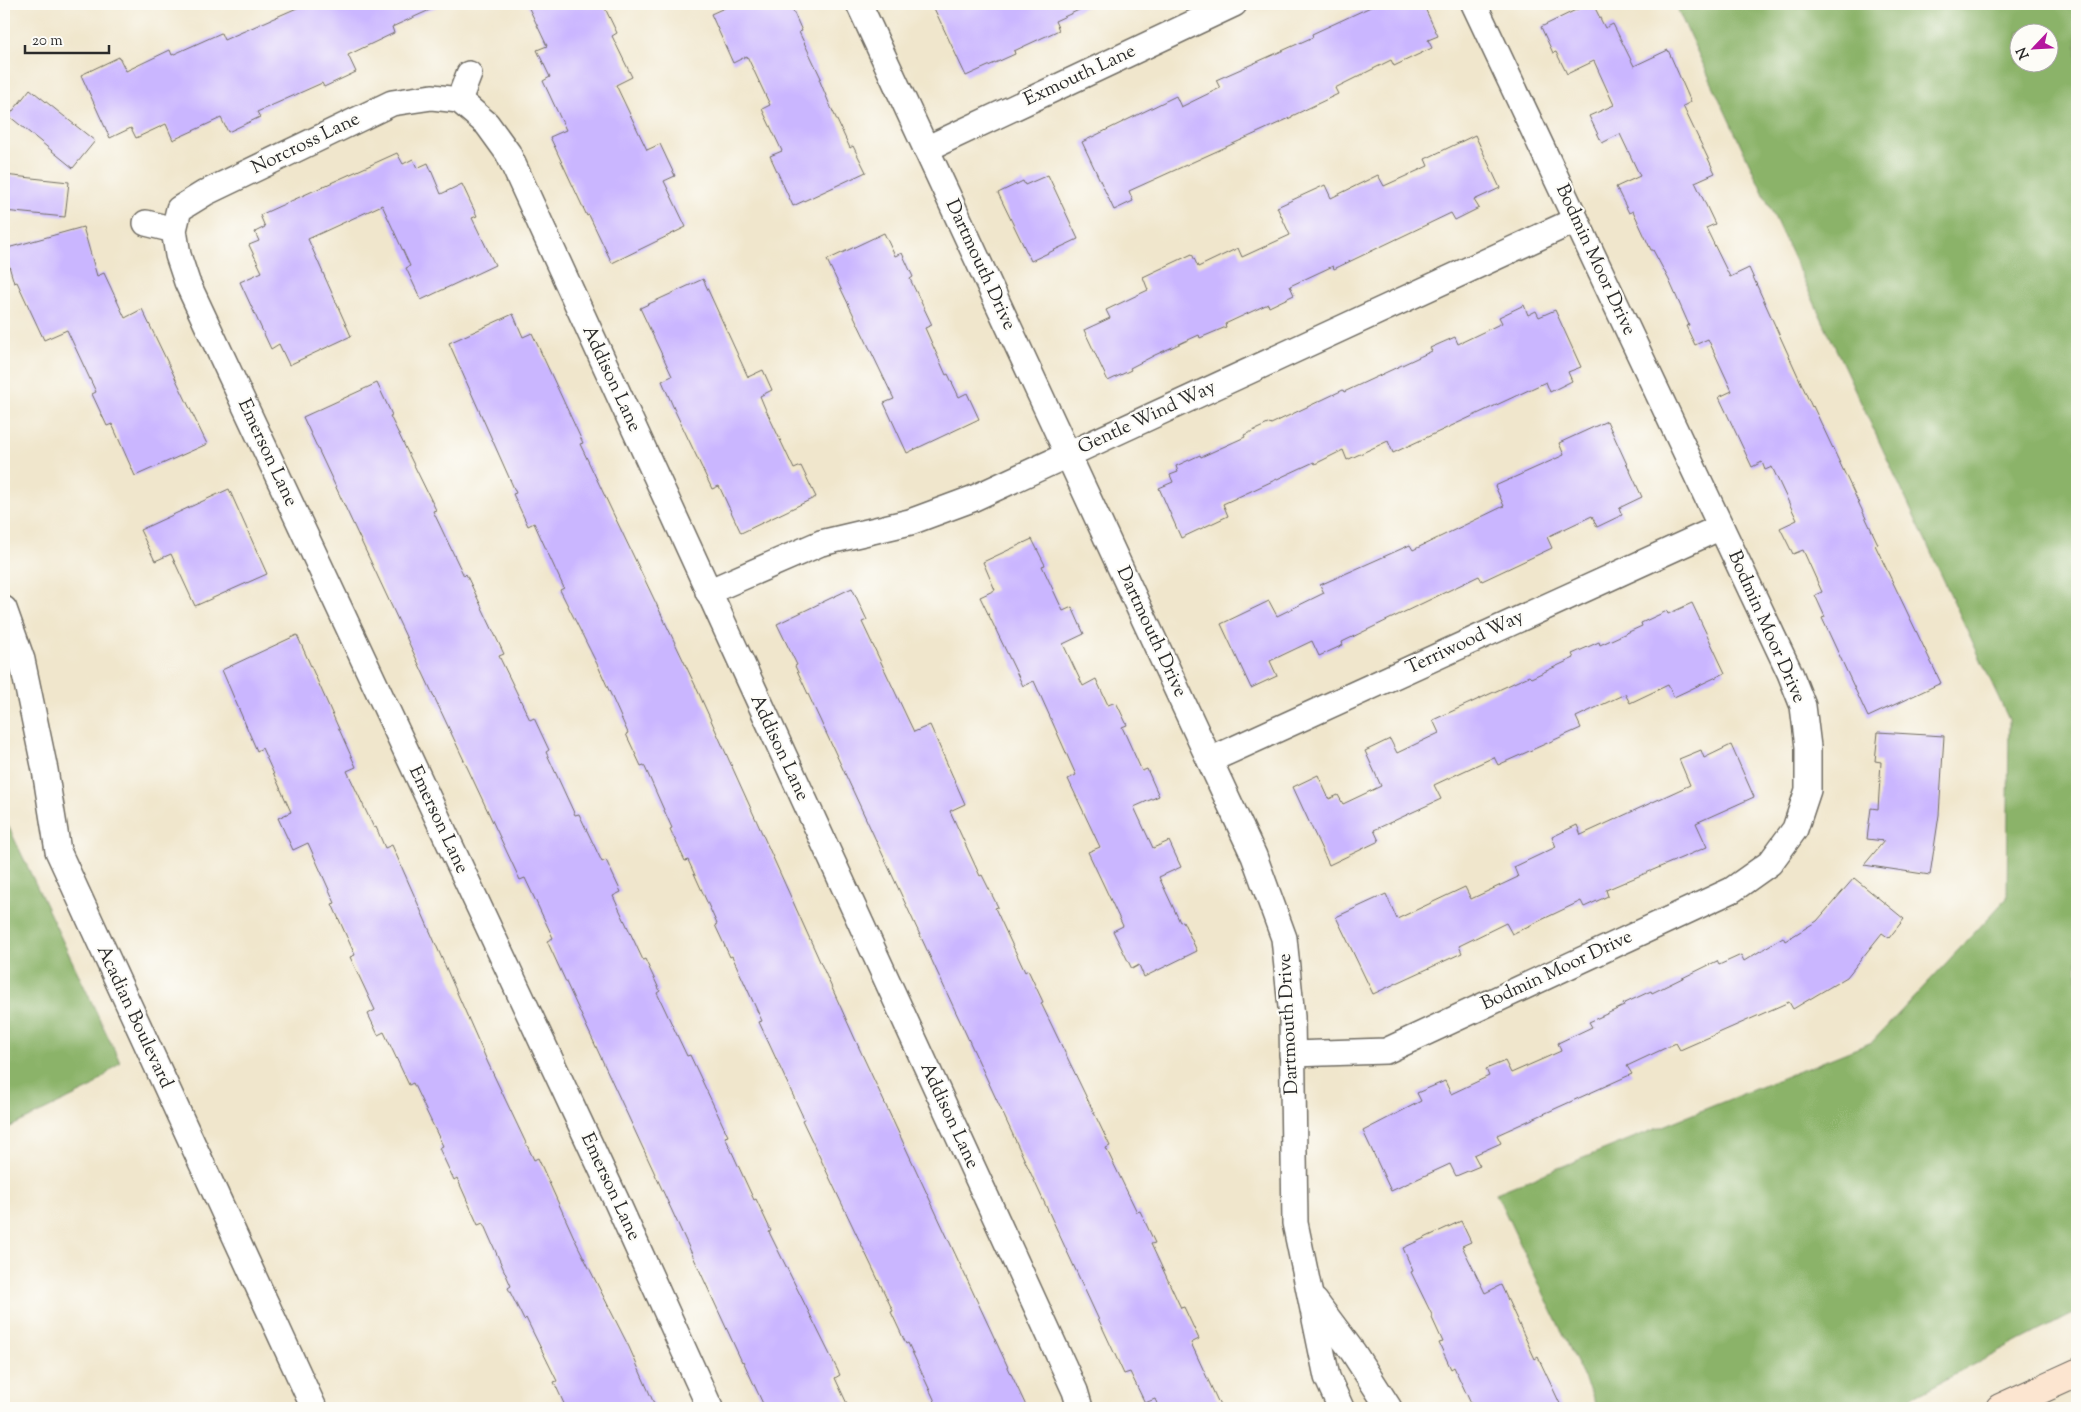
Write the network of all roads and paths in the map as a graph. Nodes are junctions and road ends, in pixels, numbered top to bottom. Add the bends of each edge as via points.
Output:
1 (859, 4) edge
2 (1234, 4) edge
3 (1474, 4) edge
4 (469, 74) dead end
5 (459, 100) junction
6 (926, 149) junction
7 (1576, 220) junction
8 (146, 223) dead end
9 (174, 230) junction
10 (1068, 454) junction
11 (1721, 527) junction
12 (708, 592) junction
13 (4, 609) edge
14 (1210, 760) junction
15 (1292, 1054) junction
16 (1311, 1295) junction
17 (2077, 1373) edge
18 (314, 1408) edge
19 (710, 1408) edge
20 (1080, 1408) edge
21 (1341, 1408) edge
22 (1389, 1408) edge
23 (2000, 1408) edge

1 - 6 street, Dartmouth Drive
2 - 6 street, Exmouth Lane
3 - 7 street, Bodmin Moor Drive
4 - 5 street
5 - 9 street, Norcross Lane via 432,96 392,103 205,193 179,209
5 - 12 street, Addison Lane via 487,124 508,153
6 - 10 street, Dartmouth Drive
7 - 10 street, Gentle Wind Way
7 - 11 street, Bodmin Moor Drive
8 - 9 street
9 - 19 street, Emerson Lane via 187,282
10 - 12 street, Gentle Wind Way via 972,500 910,522 821,543
10 - 14 street, Dartmouth Drive
11 - 14 street, Terriwood Way
11 - 15 street, Bodmin Moor Drive via 1803,706 1808,747 1808,790 1795,829 1770,863 1732,890 1386,1051
12 - 20 street, Addison Lane via 1067,1373
13 - 18 street, Acadian Boulevard via 22,660 58,850
14 - 15 street, Dartmouth Drive via 1254,856 1284,938 1292,1017
15 - 16 street, Dartmouth Drive via 1295,1224
16 - 21 street, Dartmouth Drive via 1327,1377
16 - 22 street, Dartmouth Drive
17 - 23 street

